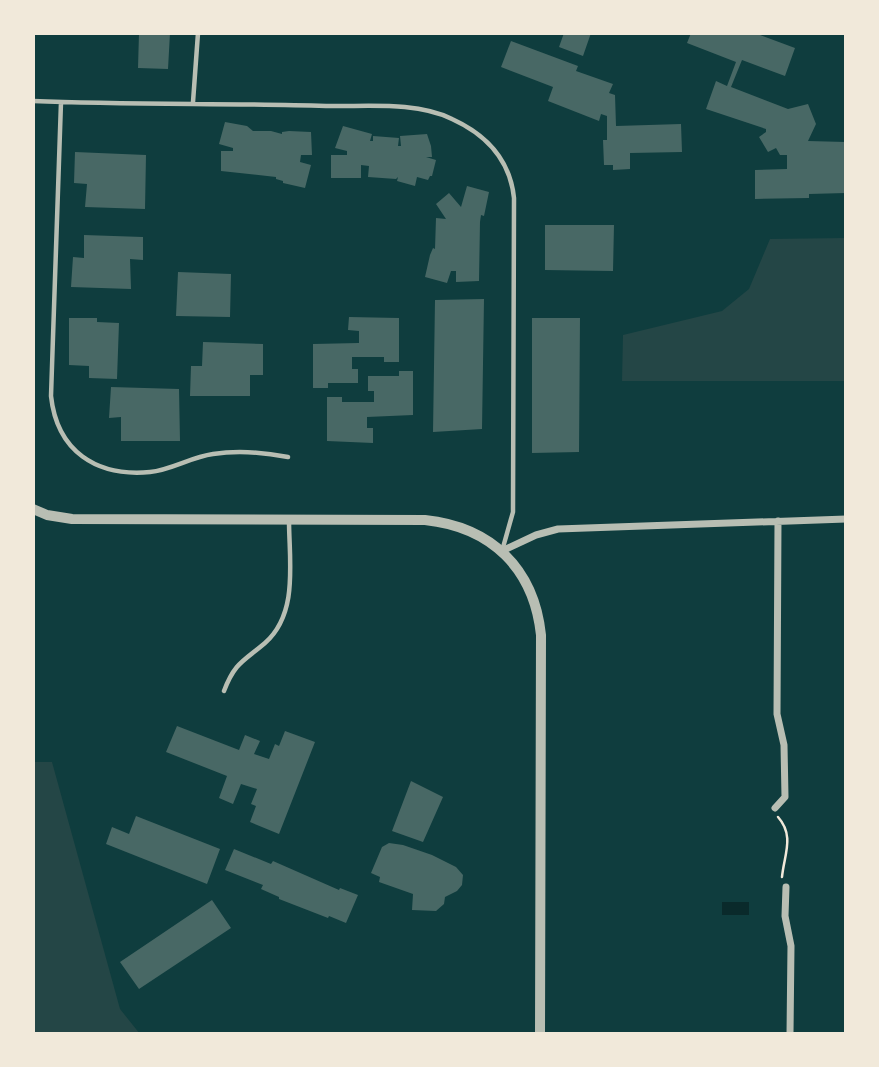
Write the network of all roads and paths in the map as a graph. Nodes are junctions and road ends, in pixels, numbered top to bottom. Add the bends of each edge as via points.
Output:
1 (198, 33) edge
2 (33, 101) edge
3 (61, 102) junction
4 (193, 102) junction
5 (288, 457) dead end
6 (33, 509) edge
7 (289, 519) junction
8 (846, 519) edge
9 (778, 521) junction
10 (502, 551) junction
11 (224, 691) dead end
12 (775, 808) joint
13 (786, 887) joint
14 (540, 1034) edge
15 (790, 1034) edge

1 - 4 lane
2 - 3 lane
3 - 4 lane
3 - 5 lane via 51,397 65,440 82,458 102,467 151,472 224,453 250,451
4 - 10 lane via 400,108 443,115 481,137 506,164 513,184 513,512
6 - 7 street via 72,519
7 - 10 street via 437,521 474,533
7 - 11 lane via 285,615 265,643 238,664
8 - 9 street
9 - 10 street via 558,529
9 - 12 street via 777,715 785,745 785,797
10 - 14 street via 529,590 541,635
12 - 13 path via 788,834 782,875
13 - 15 street

